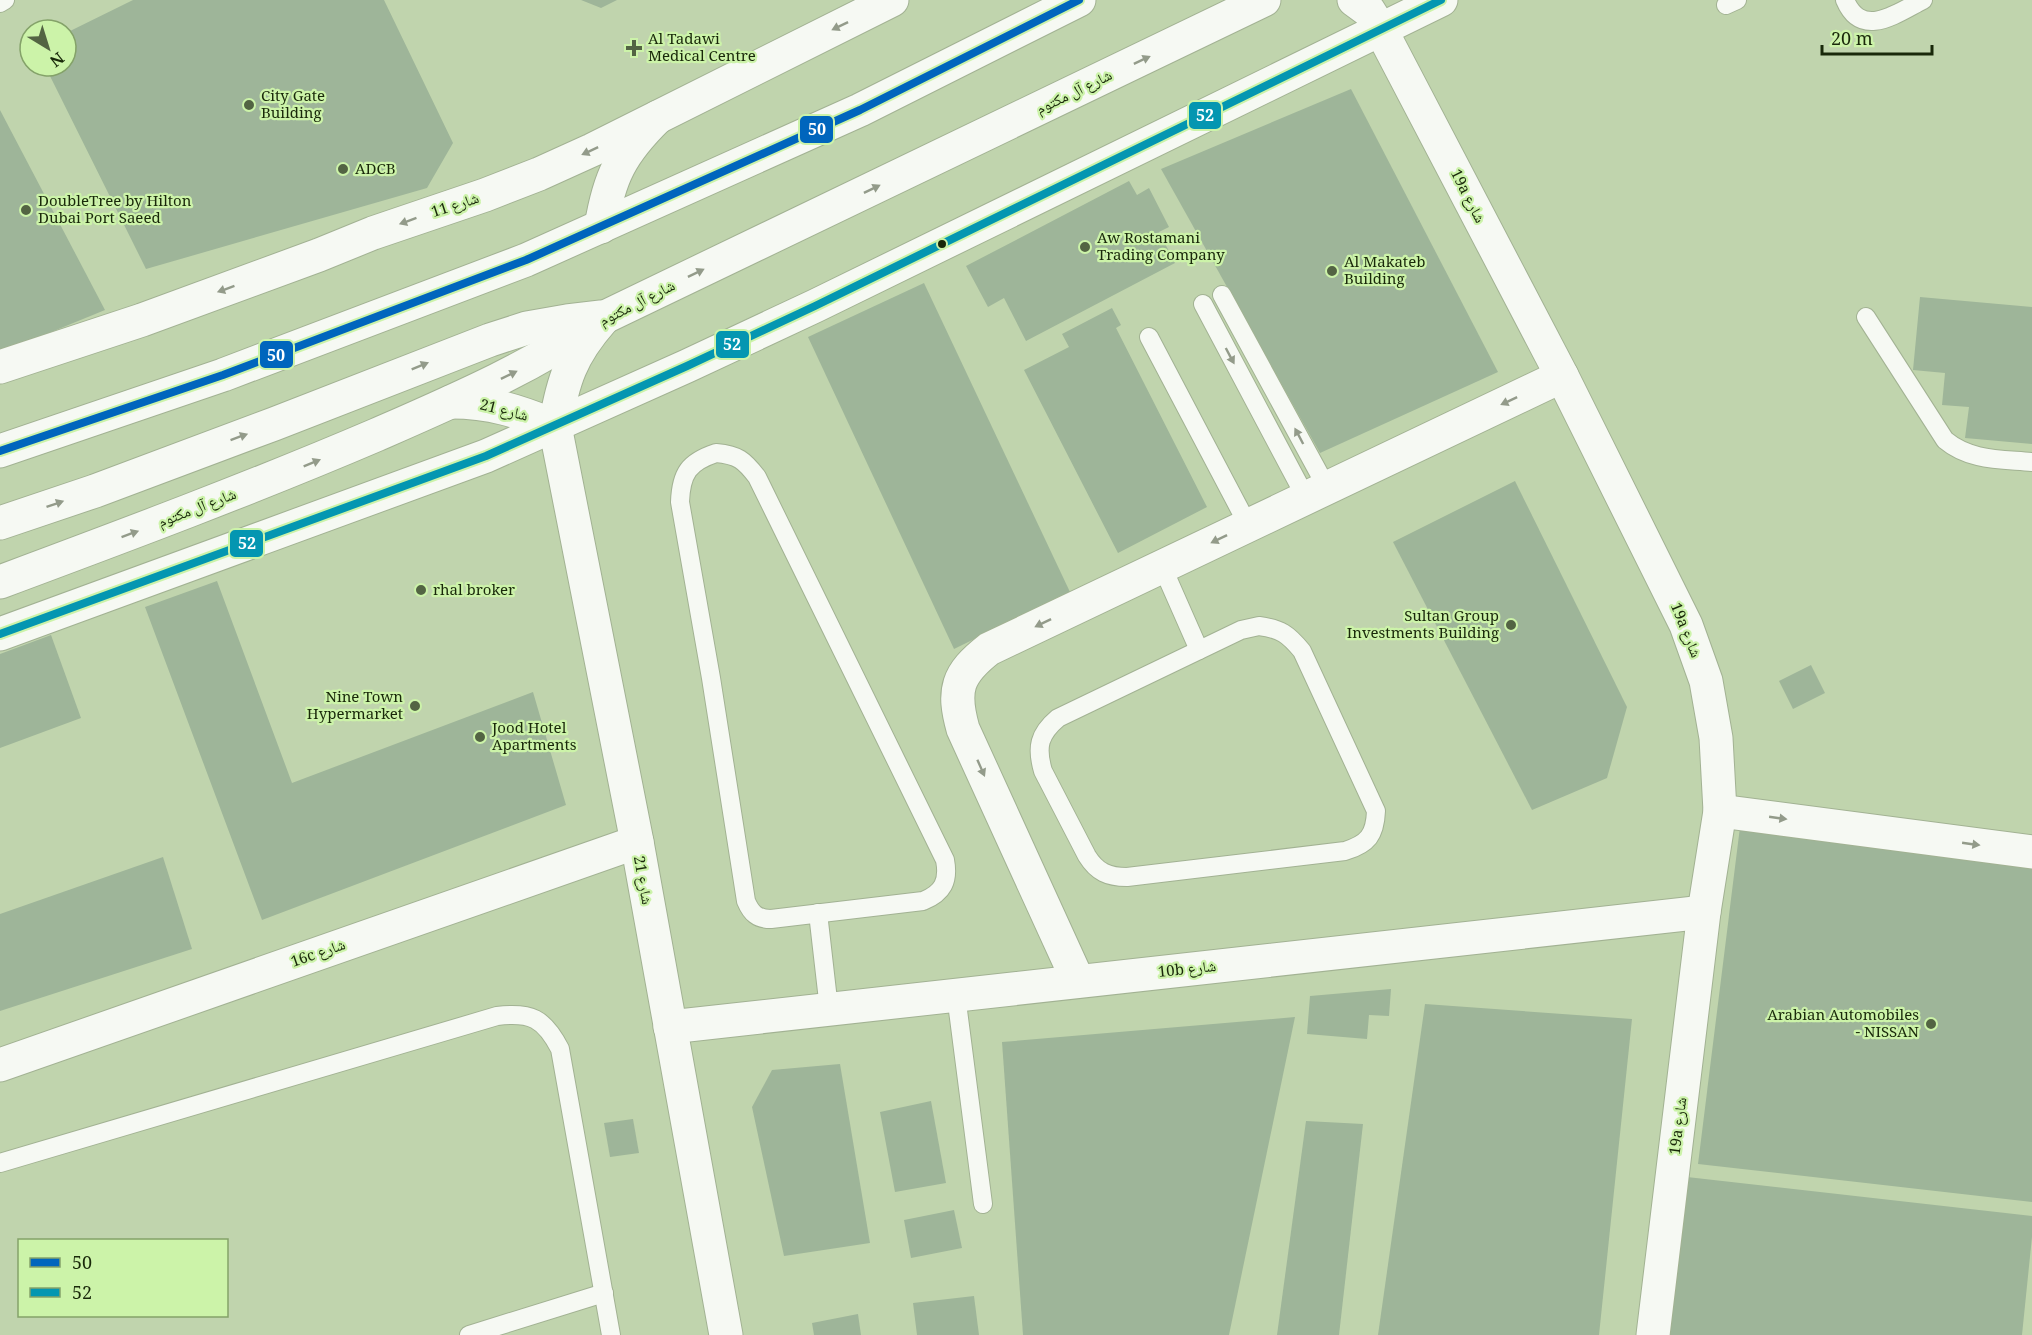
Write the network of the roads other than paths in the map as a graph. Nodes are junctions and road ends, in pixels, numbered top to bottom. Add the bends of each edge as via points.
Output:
1 (5, 0) edge
2 (892, 0) edge
3 (1079, 0) edge
4 (1264, 0) edge
5 (1354, 0) edge
6 (1441, 0) edge
7 (1845, 0) edge
8 (1923, 0) edge
9 (0, 3) edge
10 (1381, 30) junction
11 (658, 117) junction
12 (601, 227) junction
13 (1222, 295) dead end
14 (1203, 304) dead end
15 (605, 317) junction
16 (1866, 317) dead end
17 (1149, 337) dead end
18 (0, 367) edge
19 (1562, 376) junction
20 (451, 402) junction
21 (555, 426) junction
22 (0, 451) edge
23 (2032, 462) edge
24 (1316, 493) junction
25 (0, 523) edge
26 (1248, 525) junction
27 (1162, 566) junction
28 (0, 582) edge
29 (0, 634) edge
30 (1199, 650) junction
31 (1720, 811) junction
32 (636, 842) junction
33 (2032, 852) edge
34 (1704, 912) junction
35 (818, 913) junction
36 (1078, 981) junction
37 (956, 995) junction
38 (829, 1009) junction
39 (670, 1027) junction
40 (0, 1065) edge
41 (0, 1162) edge
42 (983, 1204) dead end
43 (604, 1293) junction
44 (469, 1335) edge
45 (611, 1335) edge
46 (726, 1335) edge
47 (1653, 1335) edge

1 - 9 lane
2 -> 11 street, شارع 11
3 - 12 street via 860,110
15 -> 4 street, شارع آل مكتوم
5 - 10 street, 19a شارع via 1369,11
6 - 10 street
7 - 8 lane via 1853,14 1873,22
10 - 19 street, 19a شارع
10 - 21 street via 815,306
11 - 12 street via 635,139 617,166 606,196
11 -> 18 street, شارع 11 via 539,174 485,195 142,320
12 - 22 street via 364,323
24 -> 13 lane
14 -> 24 lane
20 -> 15 street, شارع آل مكتوم via 531,364
15 - 21 street, شارع 21 via 584,340 569,368
25 -> 15 street via 274,424 481,343 527,328
16 - 23 lane via 1945,440 1954,448 1978,457
17 - 26 lane
19 -> 24 street
19 - 31 street, 19a شارع via 1686,625 1706,681 1716,738
20 - 21 street, شارع 21 via 506,408
28 -> 20 street, شارع آل مكتوم via 187,513
21 - 29 street via 486,456
21 - 32 street, شارع 21
24 - 26 street
26 -> 27 street
27 - 30 lane
27 -> 36 street via 989,649 971,663 959,684 957,706 963,729
30 - 30 lane via 1058,718 1043,734 1038,756 1043,771 1094,866 1103,873 1127,878 1359,847 1376,826 1377,811 1302,651 1291,637 1276,628 1259,626
31 -> 33 street
31 - 34 street, 19a شارع
32 - 39 street, شارع 21
32 - 40 street, 16c شارع
34 - 36 street, 10b شارع
34 - 47 street, 19a شارع
35 - 35 lane via 923,902 936,897 948,873 757,477 747,463 733,455 716,453 700,458 687,469 680,501 746,901 749,909 762,919
35 - 38 lane
36 - 37 street, 10b شارع
37 - 38 street, 10b شارع
37 - 42 lane
38 - 39 street, 10b شارع
39 - 46 street, شارع 21
41 - 43 lane via 517,1013 536,1019 551,1031 560,1049
43 - 44 lane
43 - 45 lane

